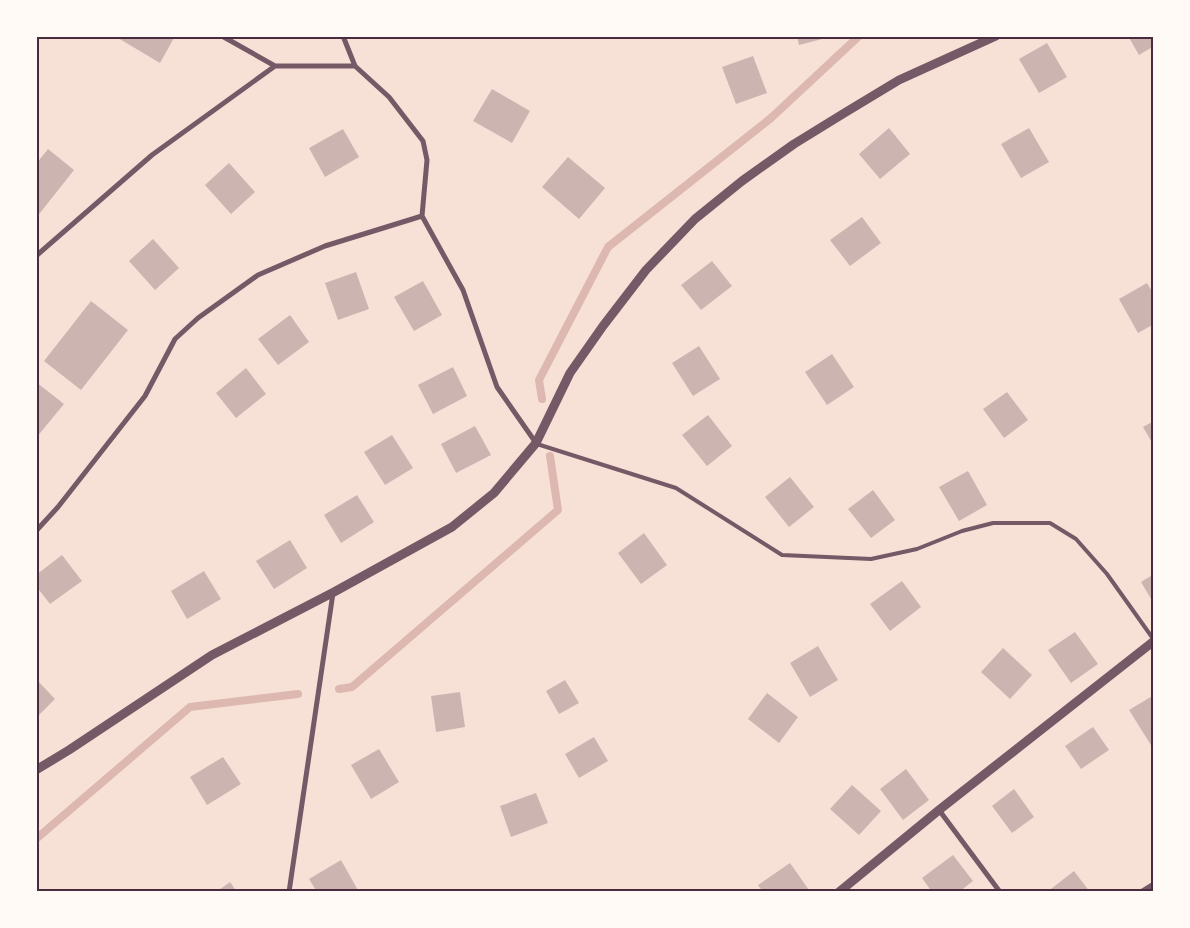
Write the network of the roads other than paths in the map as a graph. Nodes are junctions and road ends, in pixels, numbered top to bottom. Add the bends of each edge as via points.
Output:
1 (222, 36) edge
2 (343, 36) edge
3 (996, 36) edge
4 (274, 66) junction
5 (355, 66) junction
6 (422, 216) junction
7 (36, 256) edge
8 (536, 444) junction
9 (36, 531) edge
10 (334, 592) junction
11 (1154, 640) edge
12 (36, 770) edge
13 (938, 810) junction
14 (1154, 884) edge
15 (288, 892) edge
16 (839, 892) edge
17 (1000, 892) edge
18 (1142, 892) edge

1 - 4 street
2 - 5 street
3 - 8 street via 899,80 846,112 794,144 695,219 646,270 603,326 570,374
4 - 5 street
4 - 7 street via 152,155
5 - 6 street via 389,97 423,140 427,160
6 - 8 street via 463,290 497,387
6 - 9 street via 325,246 258,275 198,318 176,339 145,396
8 - 10 street via 494,493 452,527
8 - 11 lane via 676,488 782,555 871,559 917,549 993,523 1050,523 1076,539 1107,574
10 - 12 street via 212,655
10 - 15 street
11 - 13 street
13 - 16 street
13 - 17 street
14 - 18 street

